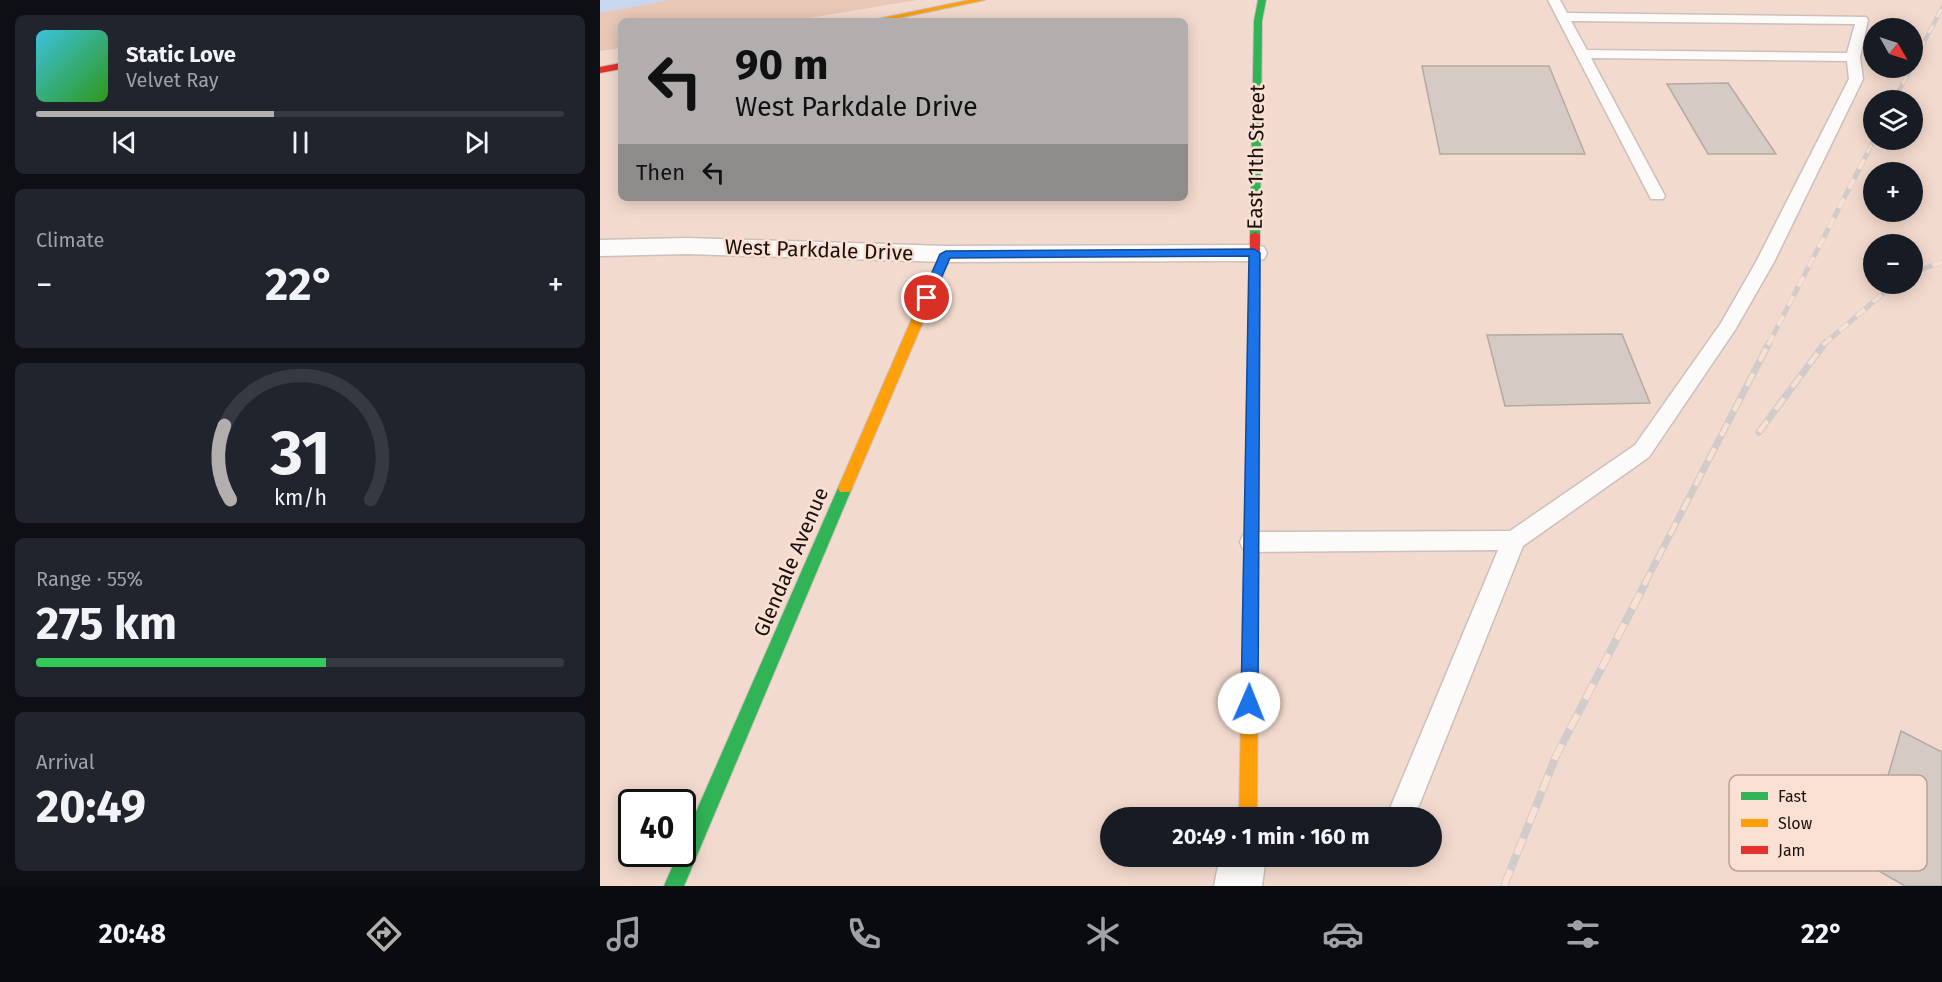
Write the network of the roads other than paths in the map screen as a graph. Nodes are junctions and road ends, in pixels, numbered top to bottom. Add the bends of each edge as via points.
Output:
1 (981, 0) edge
2 (1262, 0) edge
3 (1554, 0) edge
4 (1563, 17) junction
5 (888, 18) edge
6 (1582, 54) junction
7 (1853, 57) junction
8 (618, 67) edge
9 (600, 70) edge
10 (1657, 196) dead end
11 (600, 248) edge
12 (1254, 253) junction
13 (946, 254) junction
14 (1514, 540) junction
15 (1251, 542) junction
16 (1248, 807) edge
17 (1404, 807) edge
18 (1241, 867) edge
19 (674, 886) edge
20 (1238, 886) edge

1 - 5 street
2 - 12 street, East 11th Street via 1258,21
3 - 4 lane
4 - 6 lane
4 - 7 lane via 1862,20
6 - 7 lane
6 - 10 lane
7 - 14 lane via 1856,79 1765,262 1728,326 1642,452
8 - 9 street
11 - 13 street, West Parkdale Drive via 687,246
12 - 13 street, West Parkdale Drive
12 - 15 street, East 11th Street
13 - 19 street, Glendale Avenue
14 - 15 lane
14 - 17 lane
15 - 16 street, East 11th Street
18 - 20 street

